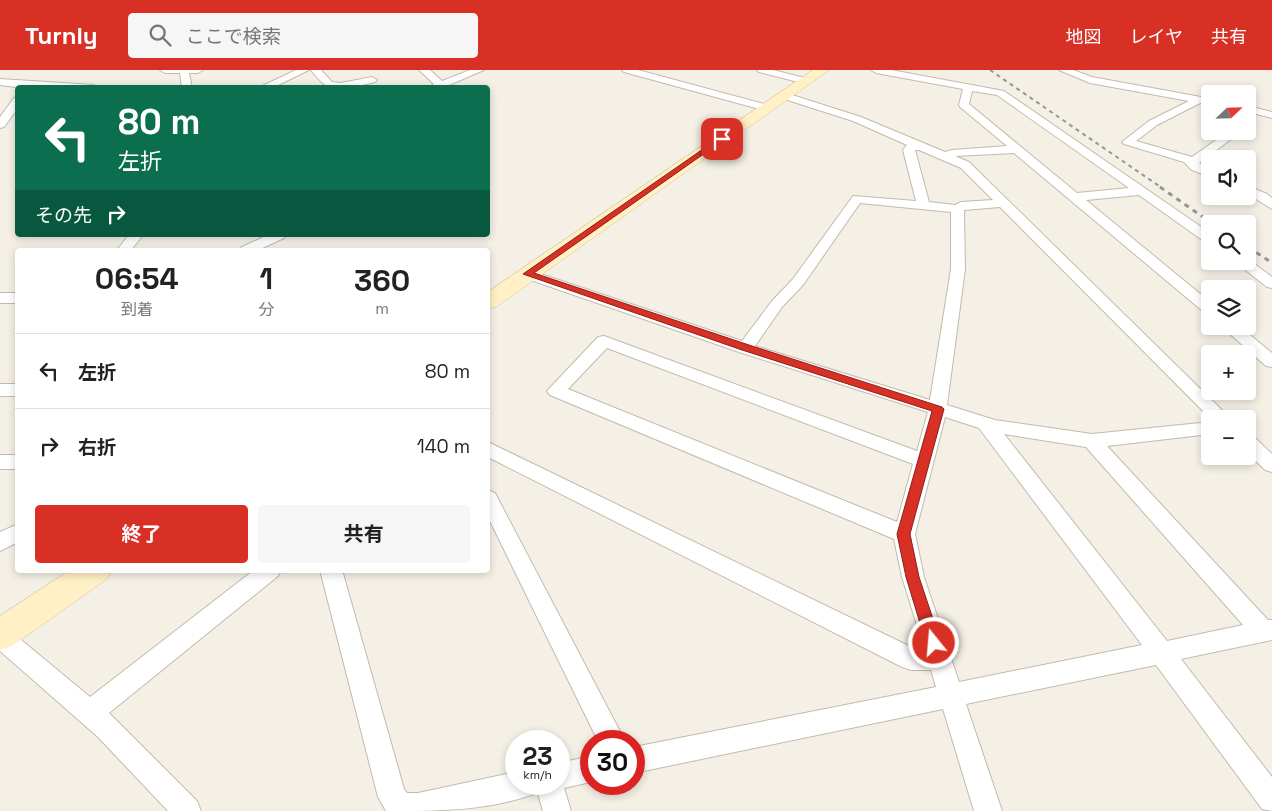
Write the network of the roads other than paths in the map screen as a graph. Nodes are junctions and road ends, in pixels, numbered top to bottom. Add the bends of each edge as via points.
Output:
1 (165, 70) edge
2 (198, 70) edge
3 (304, 70) edge
4 (316, 70) edge
5 (362, 70) edge
6 (424, 70) edge
7 (478, 70) edge
8 (627, 70) edge
9 (762, 70) edge
10 (822, 70) edge
11 (876, 70) edge
12 (1064, 70) edge
13 (184, 71) edge
14 (372, 80) junction
15 (806, 80) junction
16 (0, 82) edge
17 (21, 85) edge
18 (186, 85) edge
19 (270, 85) edge
20 (335, 85) edge
21 (346, 85) edge
22 (377, 85) edge
23 (435, 85) edge
24 (439, 85) edge
25 (968, 88) junction
26 (785, 96) junction
27 (1198, 100) junction
28 (1201, 100) edge
29 (767, 108) junction
30 (1256, 110) edge
31 (13, 112) edge
32 (1269, 112) edge
33 (1256, 120) edge
34 (0, 125) edge
35 (1224, 140) edge
36 (920, 146) junction
37 (1017, 149) junction
38 (945, 156) junction
39 (1192, 163) junction
40 (1201, 168) edge
41 (1142, 191) junction
42 (1256, 194) edge
43 (1074, 196) junction
44 (1269, 200) edge
45 (1004, 203) junction
46 (924, 206) junction
47 (958, 209) junction
48 (1201, 233) edge
49 (134, 237) edge
50 (275, 237) edge
51 (126, 248) edge
52 (251, 248) edge
53 (1253, 270) edge
54 (527, 274) junction
55 (1272, 284) edge
56 (0, 298) edge
57 (15, 298) edge
58 (490, 299) edge
59 (1201, 302) edge
60 (1240, 335) edge
61 (745, 348) junction
62 (1272, 362) edge
63 (0, 390) edge
64 (15, 390) edge
65 (938, 409) junction
66 (1213, 410) edge
67 (985, 423) junction
68 (1201, 429) edge
69 (1092, 441) junction
70 (490, 450) edge
71 (1256, 451) edge
72 (924, 461) junction
73 (1272, 466) edge
74 (490, 502) edge
75 (15, 534) edge
76 (904, 534) junction
77 (0, 542) edge
78 (92, 573) edge
79 (266, 573) edge
80 (332, 573) edge
81 (1268, 631) edge
82 (0, 636) edge
83 (1161, 652) junction
84 (939, 660) junction
85 (951, 697) junction
86 (89, 713) junction
87 (606, 730) edge
88 (645, 758) edge
89 (505, 788) edge
90 (552, 795) edge
91 (1272, 799) edge
92 (187, 811) edge
93 (557, 811) edge
94 (988, 811) edge

1 - 13 street
2 - 13 street
3 - 19 street
4 - 20 street via 329,84
5 - 14 street
6 - 23 street
7 - 24 street
8 - 29 street
9 - 15 street
10 - 15 street
11 - 25 street
12 - 27 street via 1090,80
13 - 18 street
14 - 21 street
14 - 22 street
15 - 26 street
16 - 17 street
25 - 37 street via 964,105
25 - 41 street via 1000,94
26 - 29 street
26 - 36 street via 857,120
27 - 28 street
27 - 39 street via 1153,123 1128,142
29 - 54 street
30 - 32 street
31 - 34 street
32 - 33 street
35 - 39 street
36 - 38 street
36 - 46 street via 909,150
37 - 38 street
37 - 43 street
38 - 45 street via 965,165
39 - 40 street
41 - 43 street
41 - 48 street
42 - 44 street
43 - 59 street
45 - 47 street via 961,206
45 - 66 street
46 - 47 street
46 - 61 street via 856,199 798,282 777,304
47 - 65 street via 958,270
49 - 51 street
50 - 52 street
53 - 55 street
54 - 58 street
54 - 61 street
56 - 57 street
60 - 62 street
61 - 65 street
63 - 64 street
65 - 67 street
65 - 72 street
67 - 69 street
67 - 83 street
68 - 69 street
69 - 81 street
70 - 84 street via 911,659
71 - 73 street
72 - 76 street
72 - 76 street via 604,340 556,391
74 - 87 street
75 - 77 street
76 - 84 street via 913,577
78 - 82 street
79 - 86 street
80 - 89 street via 392,797 401,807 418,806
81 - 83 street
82 - 86 street
83 - 85 street
83 - 91 street
84 - 85 street
85 - 88 street
85 - 94 street
86 - 92 street
90 - 93 street

